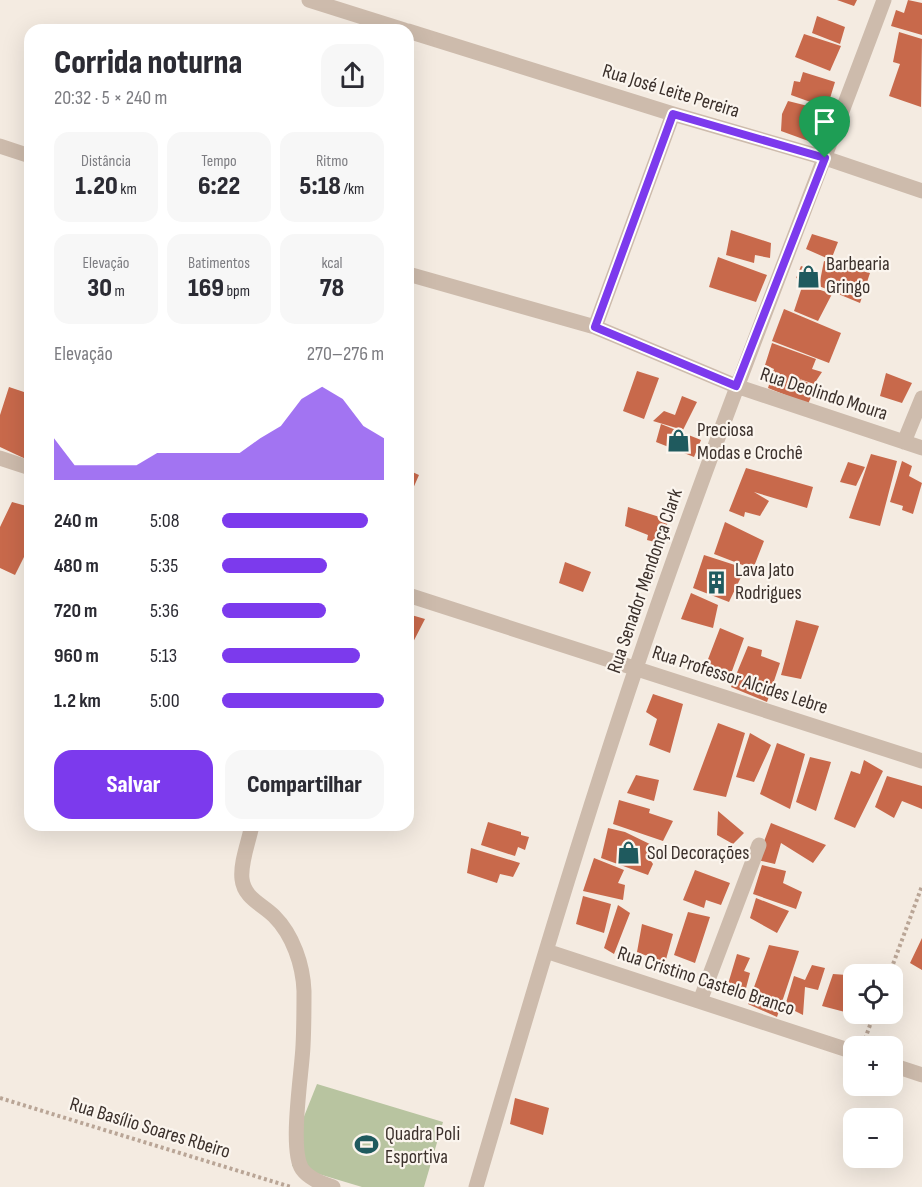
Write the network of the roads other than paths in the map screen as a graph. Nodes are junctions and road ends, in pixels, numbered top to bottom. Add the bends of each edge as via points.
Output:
1 (309, 0) edge
2 (884, 0) edge
3 (361, 24) edge
4 (414, 33) edge
5 (673, 114) junction
6 (0, 146) edge
7 (24, 154) edge
8 (825, 158) junction
9 (922, 191) edge
10 (414, 276) edge
11 (595, 327) junction
12 (736, 386) junction
13 (922, 398) edge
14 (904, 442) junction
15 (922, 448) edge
16 (0, 458) edge
17 (24, 466) edge
18 (414, 598) edge
19 (636, 669) junction
20 (922, 761) edge
21 (251, 831) edge
22 (759, 844) dead end
23 (546, 951) junction
24 (700, 1001) junction
25 (843, 1048) edge
26 (903, 1069) edge
27 (922, 1075) edge
28 (333, 1187) edge
29 (476, 1187) edge

1 - 3 street, Rua José Leite Pereira
2 - 8 street, Rua Senador Mendonça Clark
4 - 5 street, Rua José Leite Pereira
5 - 8 street, Rua José Leite Pereira
5 - 11 street
6 - 7 street
8 - 9 street, Rua José Leite Pereira
8 - 12 street, Rua Senador Mendonça Clark
10 - 11 street, Rua Deolindo Moura
11 - 12 street, Rua Deolindo Moura
12 - 14 street, Rua Deolindo Moura
12 - 19 street, Rua Senador Mendonça Clark
13 - 14 street
14 - 15 street, Rua Deolindo Moura
16 - 17 street
18 - 19 street, Rua Professor Alcides Lebre
19 - 20 street, Rua Professor Alcides Lebre
19 - 23 street, Rua Senador Mendonça Clark
21 - 28 street via 242,878 245,888 285,929 295,948 304,987 298,1161 311,1178
22 - 24 street
23 - 24 street, Rua Cristino Castelo Branco
23 - 29 street, Rua Senador Mendonça Clark
24 - 25 street, Rua Cristino Castelo Branco
26 - 27 street

